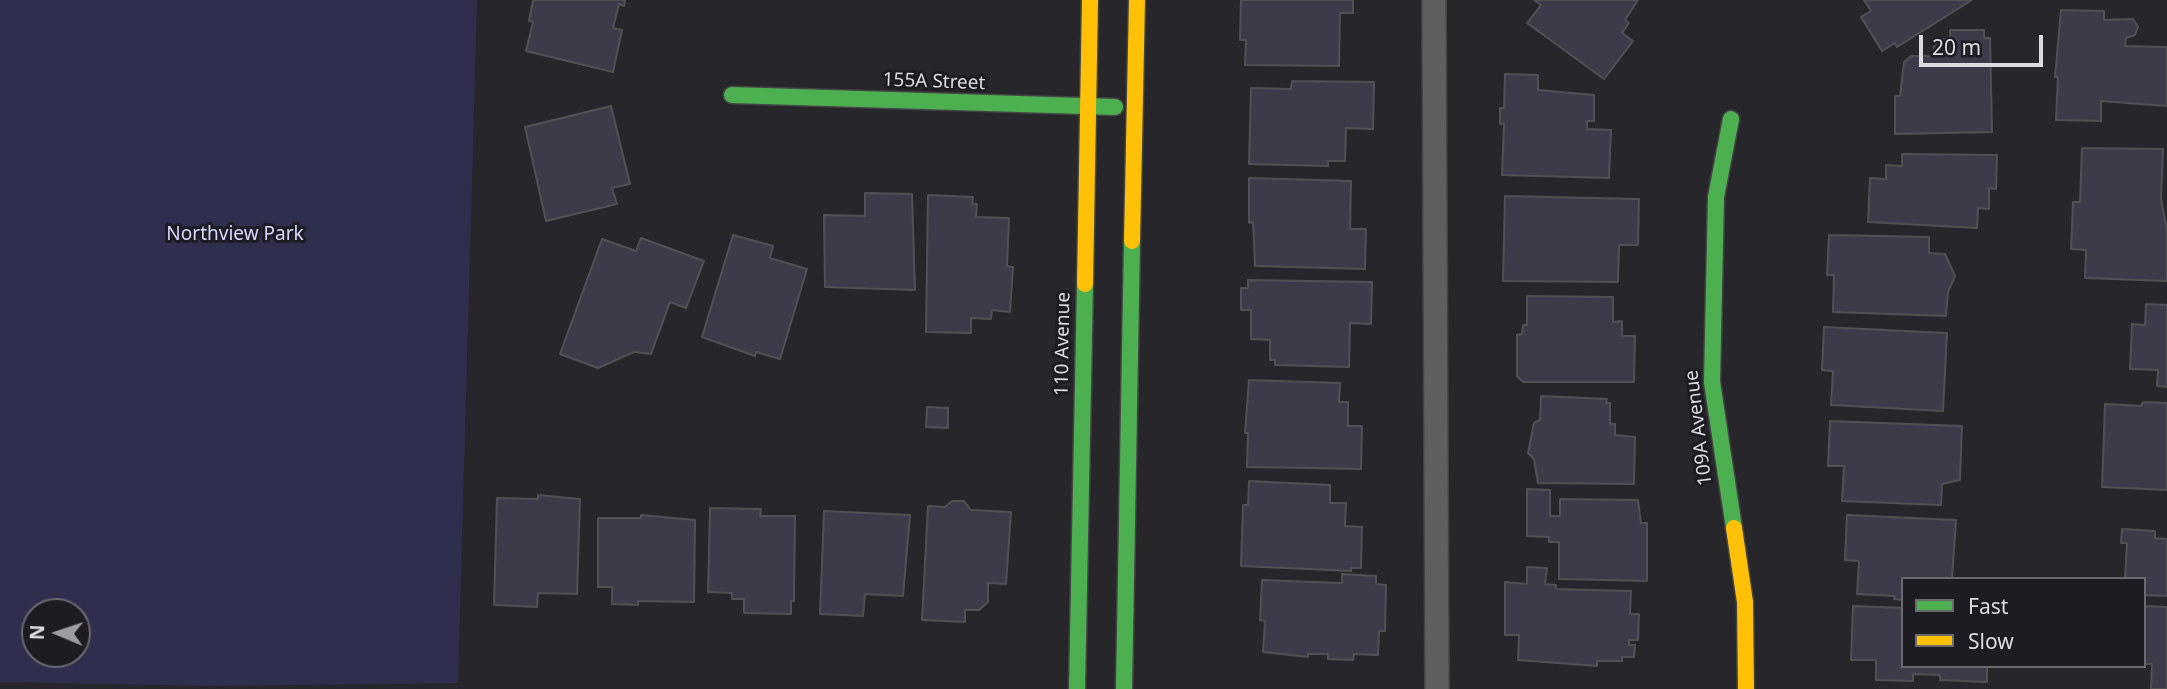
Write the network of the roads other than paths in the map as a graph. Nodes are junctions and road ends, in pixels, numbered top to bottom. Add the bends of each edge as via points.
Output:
1 (1090, 0) edge
2 (1137, 0) edge
3 (1434, 0) edge
4 (732, 95) dead end
5 (1088, 107) junction
6 (1135, 108) junction
7 (1731, 119) dead end
8 (1077, 689) edge
9 (1124, 689) edge
10 (1437, 689) edge
11 (1746, 689) edge

1 - 5 street, 110 Avenue
2 - 6 street
3 - 10 lane
4 - 5 street, 155A Street
5 - 6 street, 155A Street
5 - 8 street, 110 Avenue
6 - 9 street
7 - 11 street, 109A Avenue via 1716,197 1712,382 1745,602

